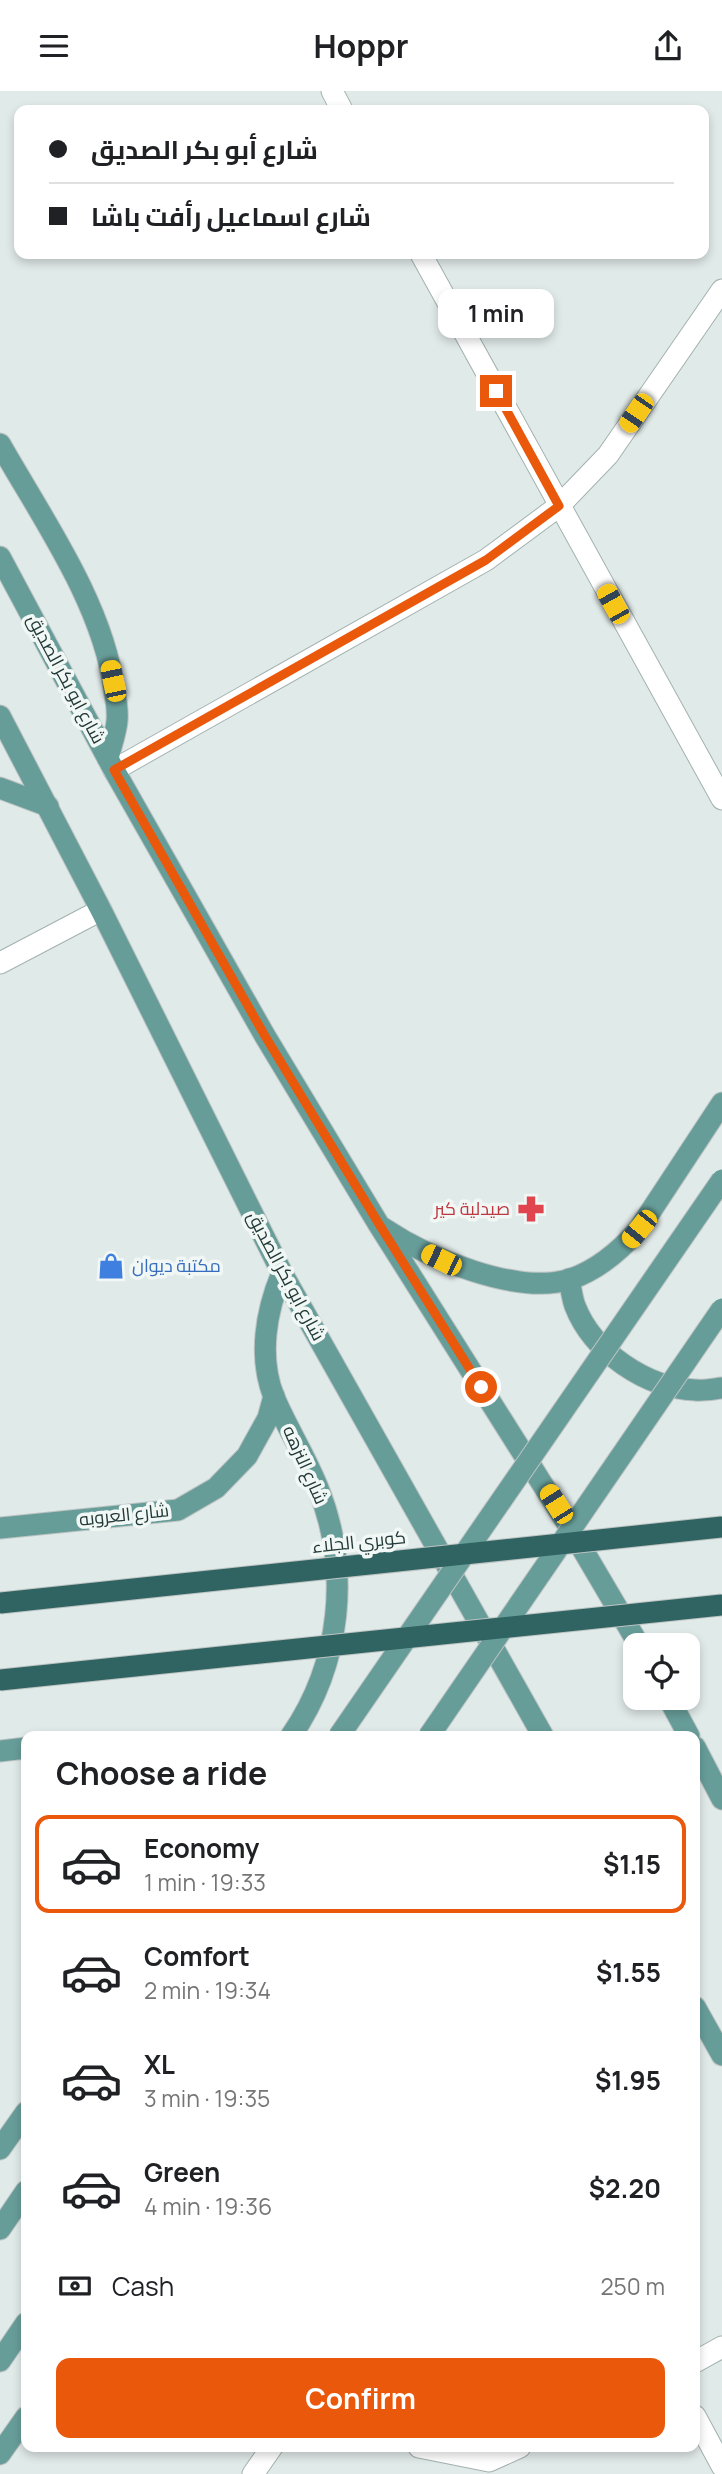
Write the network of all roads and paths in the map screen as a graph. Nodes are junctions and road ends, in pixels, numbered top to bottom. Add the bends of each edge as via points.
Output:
1 (424, 259) edge
2 (722, 290) edge
3 (0, 443) edge
4 (559, 506) junction
5 (0, 558) edge
6 (0, 716) edge
7 (111, 764) junction
8 (0, 788) edge
9 (722, 799) edge
10 (48, 806) junction
11 (101, 910) junction
12 (0, 963) edge
13 (722, 1103) edge
14 (722, 1180) edge
15 (379, 1224) junction
16 (282, 1273) junction
17 (569, 1279) junction
18 (722, 1309) edge
19 (722, 1388) edge
20 (274, 1396) junction
21 (722, 1527) edge
22 (0, 1528) edge
23 (0, 1603) edge
24 (722, 1605) edge
25 (632, 1633) edge
26 (0, 1680) edge
27 (675, 1710) edge
28 (294, 1731) edge
29 (342, 1731) edge
30 (432, 1731) edge
31 (539, 1731) edge
32 (686, 1731) edge
33 (21, 1749) edge
34 (0, 1751) edge
35 (700, 1757) edge
36 (722, 1799) edge
37 (700, 2016) edge
38 (700, 2036) edge
39 (722, 2056) edge
40 (21, 2117) edge
41 (7, 2131) edge
42 (0, 2149) edge
43 (21, 2198) edge
44 (0, 2229) edge
45 (21, 2330) edge
46 (722, 2347) edge
47 (700, 2359) edge
48 (0, 2361) edge
49 (21, 2424) edge
50 (700, 2425) edge
51 (268, 2452) edge
52 (444, 2452) edge
53 (509, 2452) edge
54 (0, 2455) edge
55 (722, 2466) edge
56 (253, 2474) edge

1 - 4 street
2 - 4 street via 608,455
3 - 7 main road, شارع ابو بكر الصديق via 86,597 103,638 116,703
4 - 7 street via 486,560
4 - 9 street
5 - 7 main road, شارع ابو بكر الصديق
6 - 10 main road, شارع ابو بكر الصديق
7 - 15 main road via 265,1036
8 - 10 main road
10 - 11 main road, شارع ابو بكر الصديق
11 - 12 street
11 - 16 main road, شارع ابو بكر الصديق
13 - 17 main road via 639,1229 610,1259
14 - 29 main road, bridge
15 - 17 main road via 419,1249 464,1268 531,1282
15 - 25 main road
16 - 20 main road, شارع النزهه via 267,1325 266,1361
16 - 31 main road, شارع ابو بكر الصديق
17 - 19 main road via 575,1306 587,1328 623,1365 669,1386
18 - 30 main road, bridge
20 - 22 main road, شارع العروبه via 247,1456 216,1488 178,1510
20 - 28 main road, شارع النزهه via 318,1487 334,1544 337,1584 327,1664
21 - 23 highway, كوبري الجلاء, bridge
24 - 26 highway, bridge
27 - 32 main road
33 - 34 main road
35 - 36 main road
37 - 39 main road
38 - 39 main road
40 - 41 main road
41 - 42 main road
43 - 44 main road
45 - 48 main road
46 - 47 street
49 - 54 main road
50 - 55 street
51 - 56 street
52 - 53 street via 489,2461

